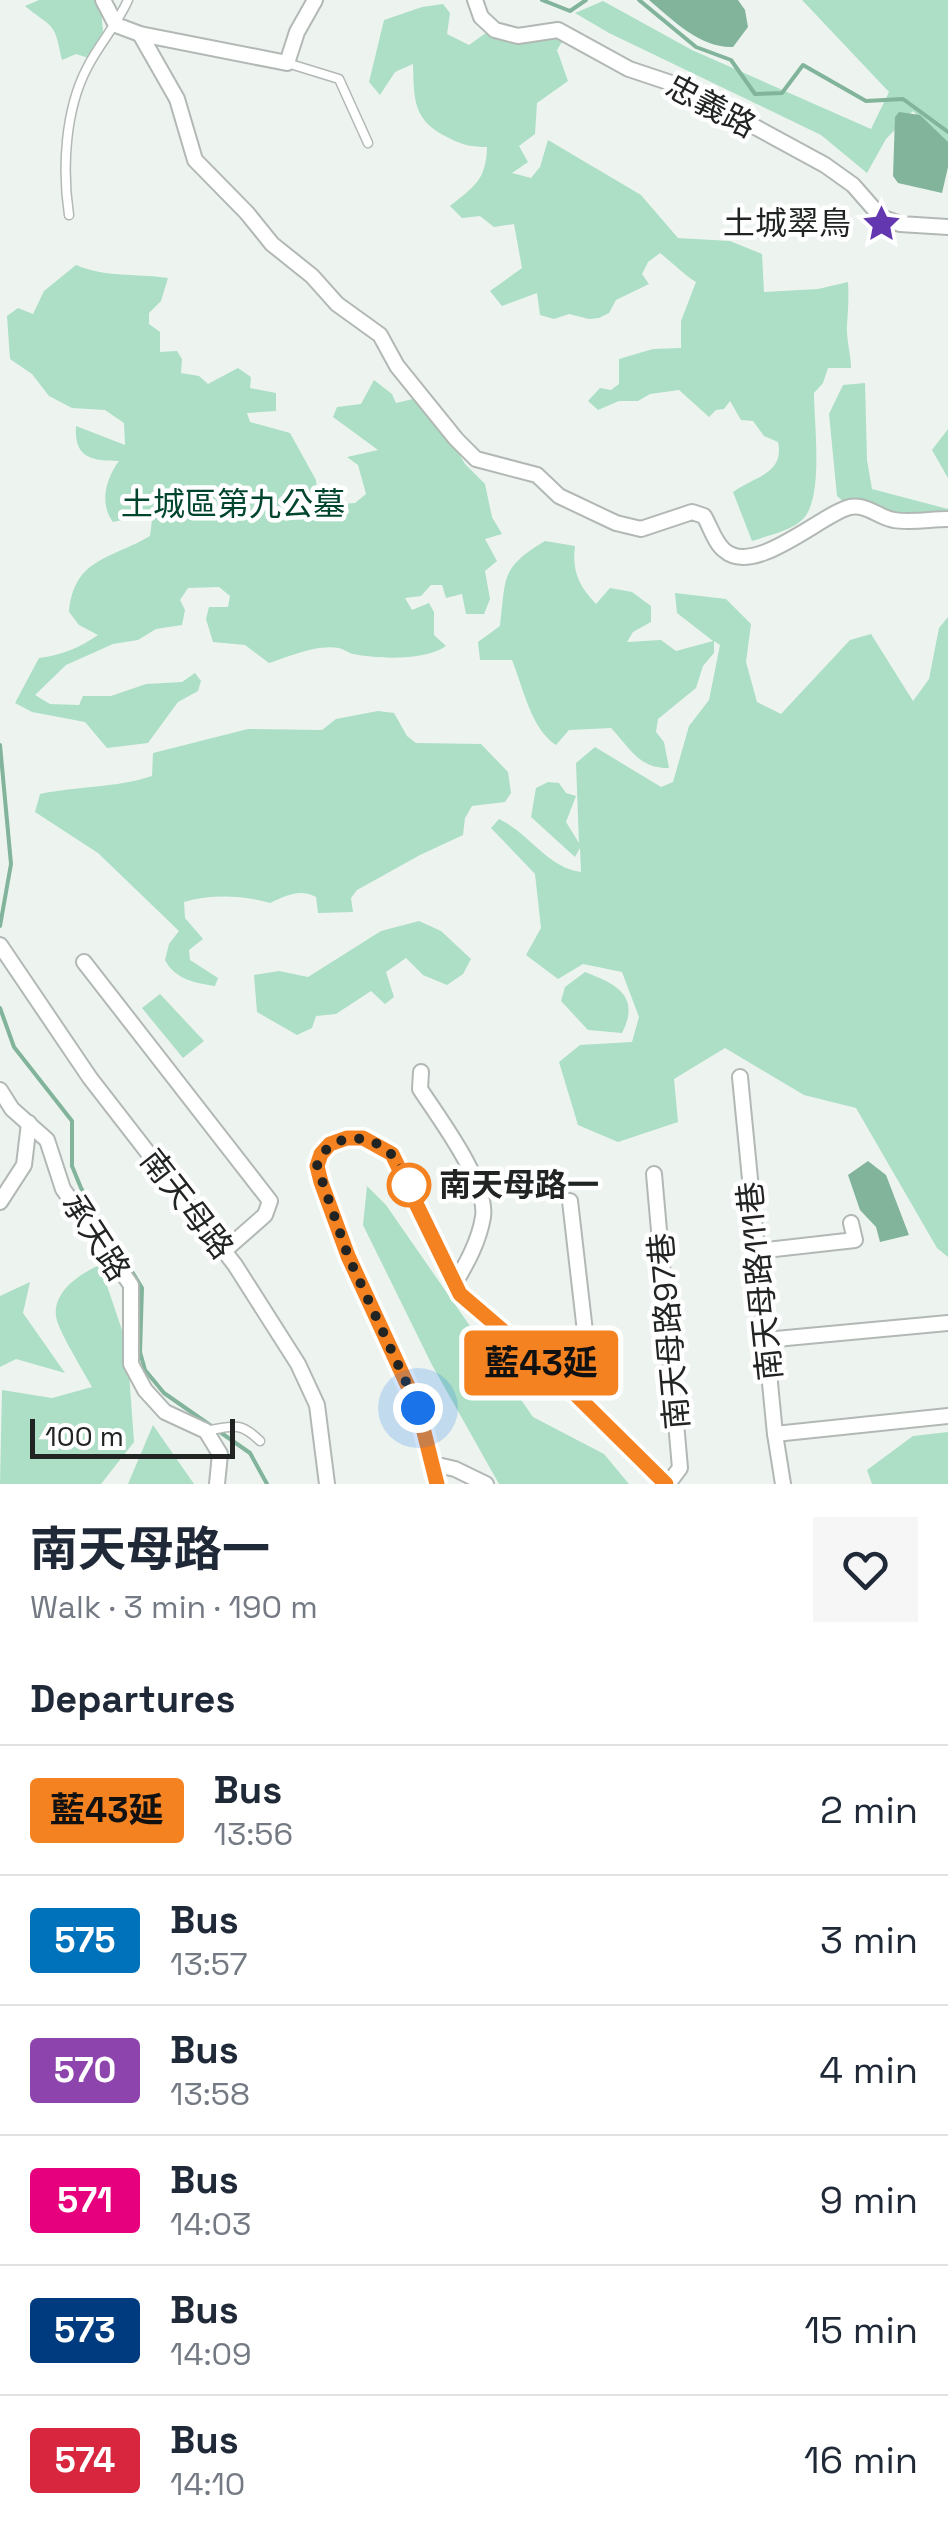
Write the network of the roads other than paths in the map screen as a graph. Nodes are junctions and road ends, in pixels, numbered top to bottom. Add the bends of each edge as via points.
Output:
1 (103, 0) edge
2 (128, 0) edge
3 (316, 0) edge
4 (475, 0) edge
5 (116, 25) junction
6 (140, 34) junction
7 (287, 63) junction
8 (368, 143) dead end
9 (69, 215) dead end
10 (948, 227) edge
11 (948, 519) edge
12 (4, 949) edge
13 (84, 962) dead end
14 (422, 1072) dead end
15 (740, 1077) dead end
16 (0, 1090) edge
17 (30, 1123) junction
18 (654, 1174) dead end
19 (0, 1202) edge
20 (570, 1202) dead end
21 (851, 1222) dead end
22 (757, 1251) junction
23 (224, 1252) junction
24 (455, 1283) junction
25 (948, 1323) edge
26 (765, 1340) junction
27 (579, 1397) junction
28 (948, 1416) edge
29 (206, 1431) junction
30 (775, 1434) junction
31 (260, 1441) dead end
32 (433, 1464) junction
33 (217, 1484) edge
34 (327, 1484) edge
35 (437, 1484) edge
36 (486, 1484) edge
37 (667, 1484) edge
38 (783, 1484) edge

1 - 5 street
2 - 5 lane
3 - 7 street
4 - 10 street, 忠義路 via 495,30 518,36 558,30 628,70 680,86 825,165 881,217
5 - 6 street
5 - 9 lane via 86,68 72,112 64,185
6 - 7 street
6 - 11 street via 177,99 195,160 272,244 380,335 397,366 476,459 537,475 559,496 616,524 641,529 692,512 704,516 723,550 739,557 802,535 850,507 890,520
7 - 8 lane via 339,79
12 - 23 street, 南天母路 via 90,1078
13 - 23 street via 270,1201 265,1216
14 - 24 street via 420,1090 475,1178 484,1214
15 - 22 street, 南天母路111巷
16 - 17 street, 承天路
17 - 19 street via 24,1165
17 - 29 street, 承天路 via 47,1140 63,1189 131,1285 131,1364 145,1390 165,1412
18 - 37 street, 南天母路97巷 via 680,1468
20 - 27 street via 590,1375
21 - 22 street via 855,1240
22 - 26 street, 南天母路111巷
23 - 34 street, 南天母路 via 311,1386
24 - 27 street
24 - 32 street via 392,1154 363,1138 330,1144 317,1166 321,1182 418,1408
25 - 26 street
26 - 30 street, 南天母路111巷
27 - 37 street
28 - 30 street
29 - 31 lane via 247,1428
29 - 33 street via 220,1454
30 - 38 street, 南天母路111巷
32 - 35 street
32 - 36 street

